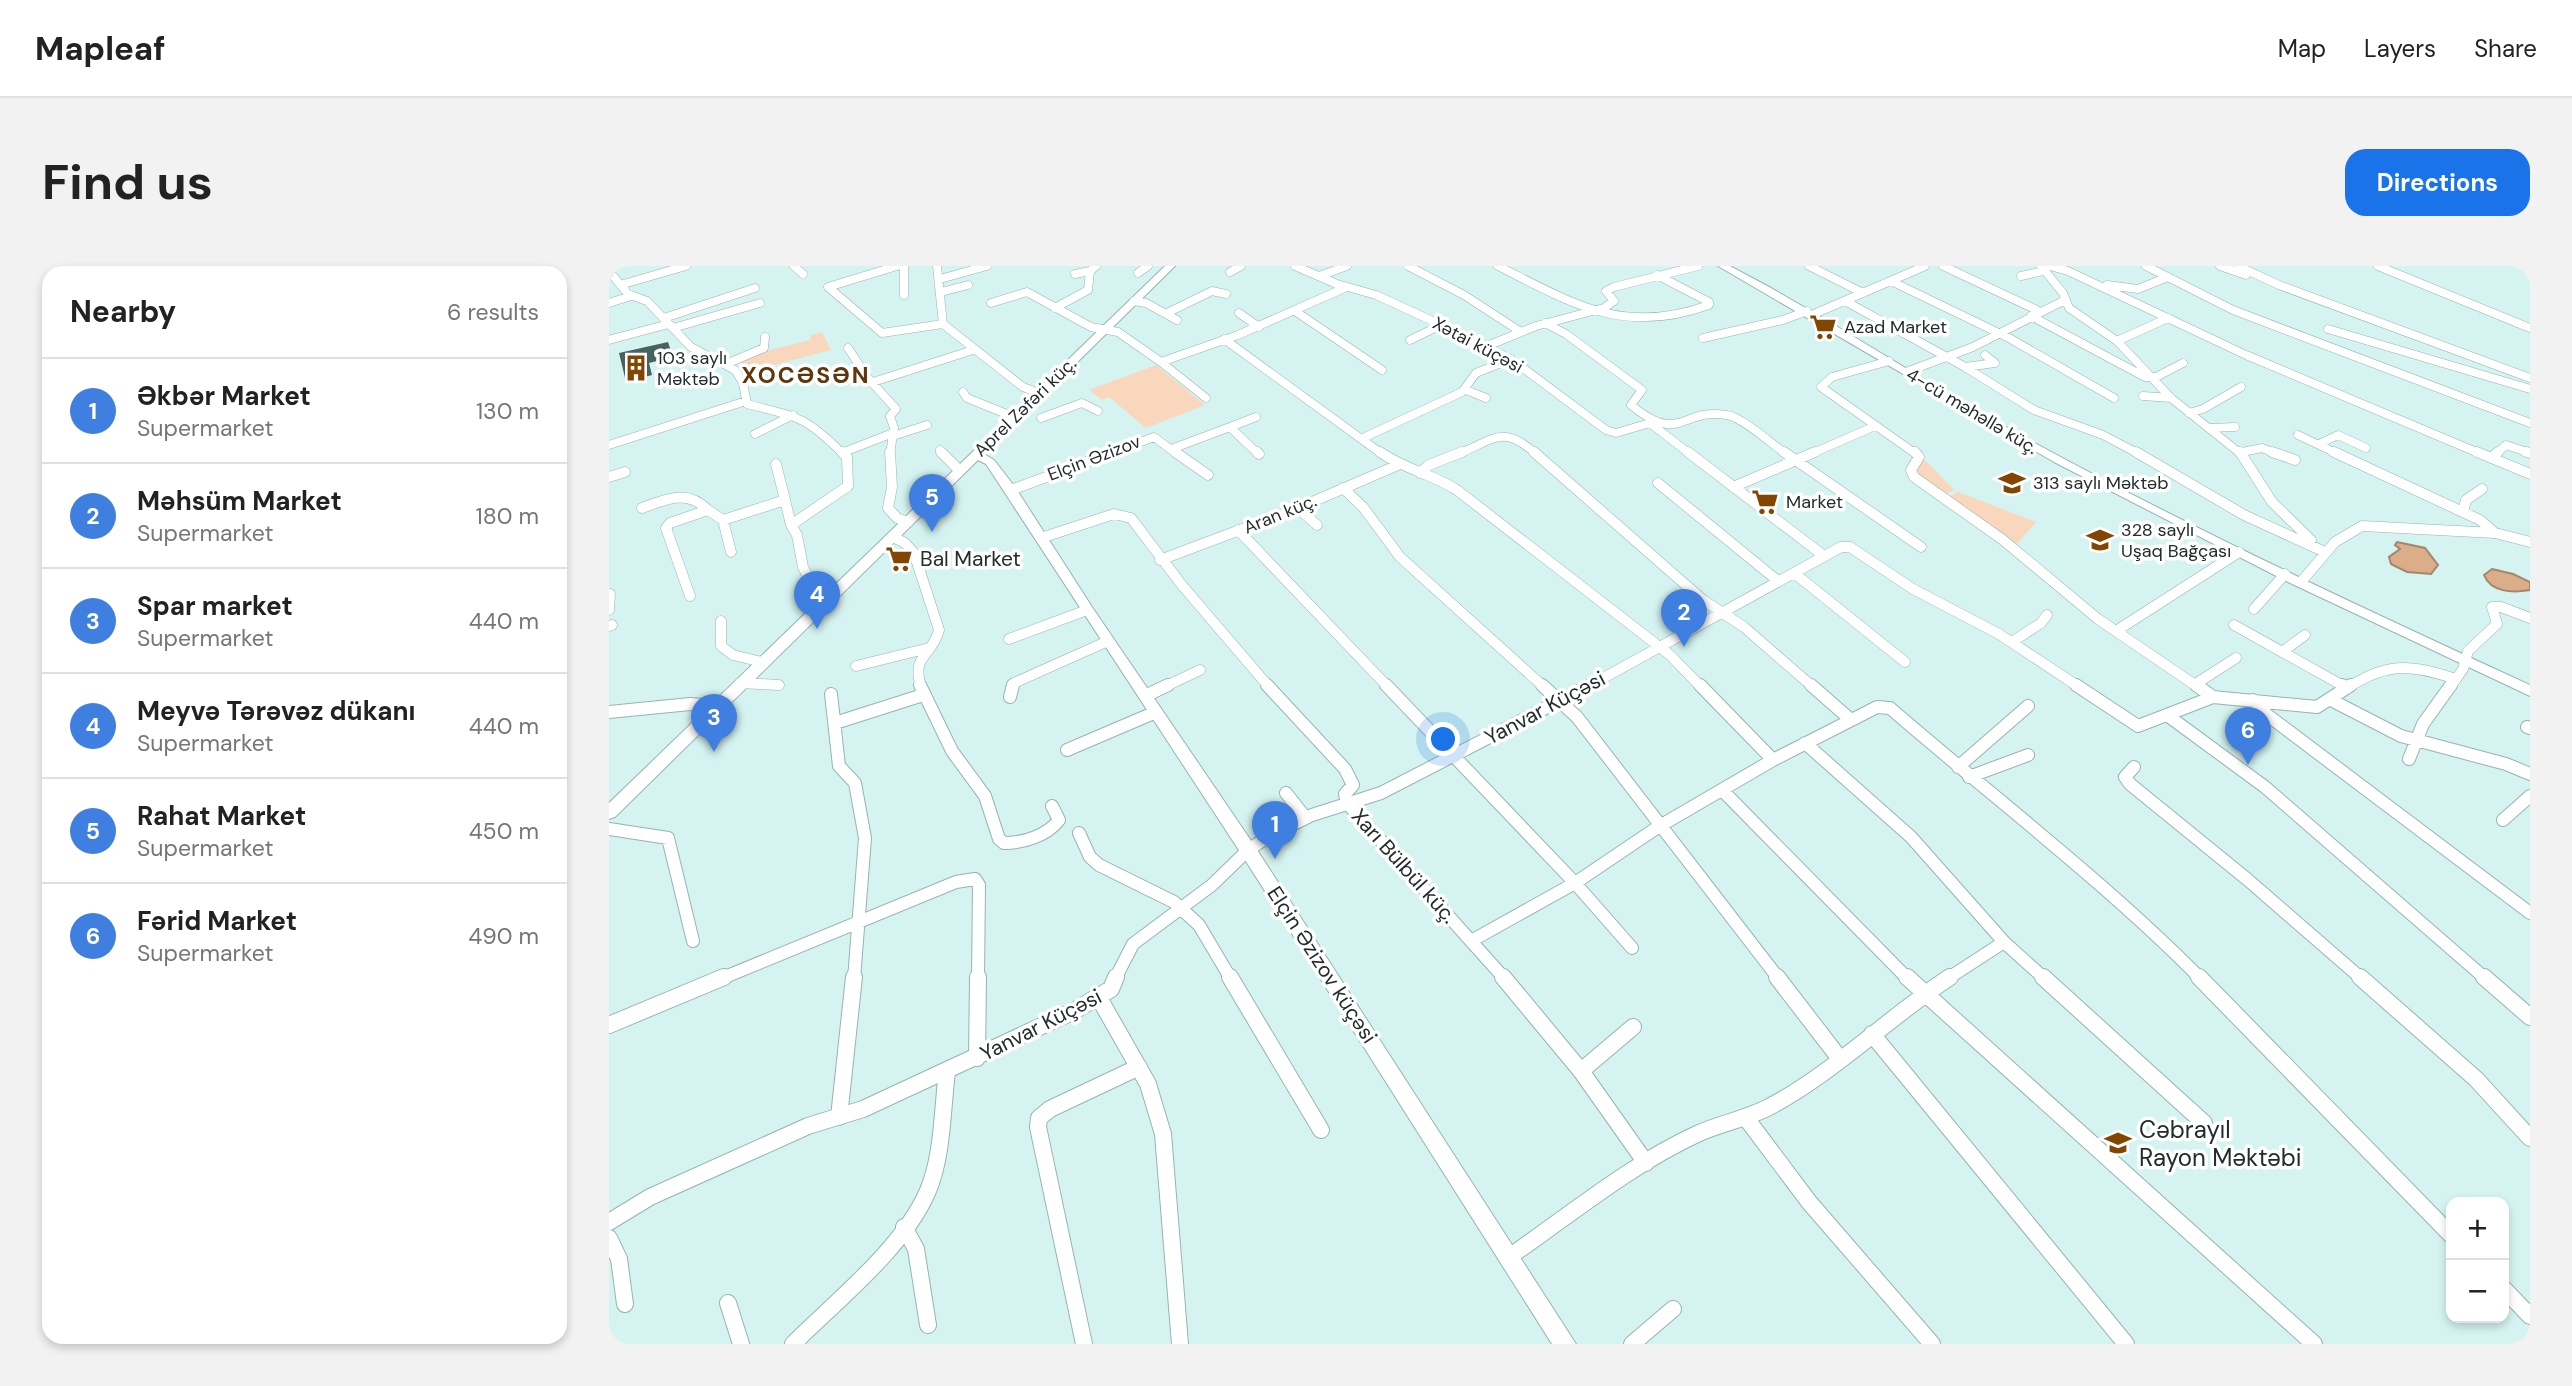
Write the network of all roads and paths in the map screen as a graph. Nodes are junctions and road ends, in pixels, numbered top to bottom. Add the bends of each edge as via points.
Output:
1 (686, 266) edge
2 (794, 266) edge
3 (897, 266) edge
4 (904, 266) edge
5 (937, 266) edge
6 (987, 266) edge
7 (1148, 266) edge
8 (1170, 266) edge
9 (1241, 266) edge
10 (1295, 266) edge
11 (1347, 266) edge
12 (1408, 266) edge
13 (1498, 266) edge
14 (1667, 266) edge
15 (1698, 266) edge
16 (1725, 266) edge
17 (1809, 266) edge
18 (1893, 266) edge
19 (1925, 266) edge
20 (1943, 266) edge
21 (2146, 266) edge
22 (2220, 266) edge
23 (2238, 266) edge
24 (2378, 266) edge
25 (2044, 267) edge
26 (1093, 269) edge
27 (609, 271) edge
28 (1675, 271) junction
29 (1230, 272) dead end
30 (1138, 273) dead end
31 (1908, 273) junction
32 (803, 274) dead end
33 (1075, 274) dead end
34 (1657, 275) junction
35 (1319, 276) junction
36 (2021, 276) dead end
37 (2168, 277) junction
38 (940, 279) junction
39 (1891, 281) junction
40 (620, 285) junction
41 (968, 285) dead end
42 (2097, 285) junction
43 (2279, 285) junction
44 (755, 288) dead end
45 (1347, 288) junction
46 (941, 292) junction
47 (1863, 293) junction
48 (1226, 294) dead end
49 (904, 295) dead end
50 (631, 296) junction
51 (2065, 300) junction
52 (1134, 301) junction
53 (1845, 301) junction
54 (609, 303) edge
55 (760, 303) dead end
56 (991, 303) dead end
57 (1055, 308) junction
58 (1596, 310) junction
59 (1295, 311) junction
60 (1167, 313) junction
61 (1238, 313) dead end
62 (1811, 313) junction
63 (2035, 314) junction
64 (2168, 318) junction
65 (1177, 320) dead end
66 (667, 323) junction
67 (943, 324) junction
68 (1443, 324) junction
69 (1545, 324) junction
70 (1259, 327) junction
71 (2530, 328) edge
72 (1106, 329) junction
73 (2327, 329) dead end
74 (1521, 332) junction
75 (1999, 333) junction
76 (765, 337) dead end
77 (1703, 338) dead end
78 (1224, 339) junction
79 (609, 340) edge
80 (1410, 340) dead end
81 (2117, 341) junction
82 (1487, 346) junction
83 (2330, 347) junction
84 (848, 348) dead end
85 (973, 350) junction
86 (2316, 353) dead end
87 (1985, 355) dead end
88 (1945, 358) junction
89 (1511, 359) junction
90 (1889, 361) junction
91 (1161, 362) junction
92 (2183, 363) dead end
93 (726, 364) junction
94 (1965, 367) junction
95 (1383, 370) dead end
96 (1906, 372) junction
97 (2149, 378) junction
98 (2530, 378) edge
99 (873, 382) junction
100 (2241, 387) dead end
101 (2530, 389) edge
102 (1466, 390) junction
103 (963, 392) dead end
104 (1039, 393) junction
105 (2143, 396) dead end
106 (1206, 398) dead end
107 (1486, 398) dead end
108 (2114, 398) dead end
109 (2171, 398) junction
110 (746, 401) junction
111 (1025, 407) junction
112 (1098, 411) dead end
113 (2189, 414) junction
114 (793, 415) junction
115 (1014, 417) junction
116 (1256, 417) dead end
117 (1650, 423) junction
118 (2530, 423) edge
119 (927, 425) dead end
120 (1875, 426) junction
121 (1230, 427) junction
122 (2235, 427) dead end
123 (2209, 428) junction
124 (755, 434) dead end
125 (893, 434) junction
126 (2298, 435) dead end
127 (1363, 438) junction
128 (2319, 444) junction
129 (609, 445) edge
130 (1174, 448) junction
131 (2366, 448) dead end
132 (940, 450) dead end
133 (843, 452) junction
134 (2242, 452) junction
135 (2530, 453) edge
136 (1259, 454) dead end
137 (976, 455) junction
138 (2492, 457) junction
139 (2295, 460) dead end
140 (1794, 461) junction
141 (776, 464) dead end
142 (1398, 465) junction
143 (959, 470) junction
144 (625, 472) dead end
145 (1420, 473) junction
146 (2530, 474) edge
147 (1208, 475) dead end
148 (609, 477) edge
149 (1658, 483) dead end
150 (1733, 487) junction
151 (1343, 488) junction
152 (1011, 489) junction
153 (2481, 489) dead end
154 (785, 500) junction
155 (642, 508) dead end
156 (1298, 508) junction
157 (708, 510) junction
158 (2463, 512) junction
159 (723, 520) junction
160 (908, 522) junction
161 (791, 525) junction
162 (1317, 526) dead end
163 (1238, 530) junction
164 (2495, 533) junction
165 (893, 537) junction
166 (1041, 538) junction
167 (2530, 541) edge
168 (1921, 547) dead end
169 (731, 552) dead end
170 (2239, 552) junction
171 (2325, 552) junction
172 (1824, 556) junction
173 (1160, 560) junction
174 (1794, 573) junction
175 (2285, 574) junction
176 (1778, 581) junction
177 (2301, 582) junction
178 (610, 594) edge
179 (690, 596) dead end
180 (822, 604) junction
181 (2254, 609) dead end
182 (609, 610) edge
183 (1087, 610) junction
184 (1721, 612) junction
185 (2047, 615) dead end
186 (2530, 618) edge
187 (721, 621) dead end
188 (2234, 625) dead end
189 (2116, 631) junction
190 (2305, 635) dead end
191 (1009, 639) dead end
192 (1108, 641) junction
193 (2012, 642) junction
194 (1660, 646) junction
195 (929, 648) junction
196 (2282, 652) junction
197 (2236, 658) dead end
198 (2464, 661) junction
199 (762, 662) junction
200 (1905, 662) dead end
201 (856, 666) dead end
202 (1199, 670) dead end
203 (2456, 679) junction
204 (740, 683) junction
205 (2197, 683) junction
206 (779, 685) dead end
207 (2347, 688) junction
208 (2530, 691) edge
209 (831, 695) dead end
210 (923, 695) junction
211 (1145, 696) junction
212 (1010, 697) dead end
213 (2213, 697) junction
214 (2253, 700) junction
215 (1562, 701) junction
216 (2333, 701) junction
217 (716, 706) junction
218 (2028, 706) dead end
219 (609, 712) edge
220 (1156, 712) junction
221 (2167, 715) junction
222 (1851, 720) junction
223 (835, 723) junction
224 (2416, 741) junction
225 (1805, 743) junction
226 (1067, 750) dead end
227 (2028, 755) dead end
228 (1453, 757) junction
229 (2409, 759) dead end
230 (1773, 760) junction
231 (2134, 767) dead end
232 (1963, 772) junction
233 (2530, 775) edge
234 (1722, 790) junction
235 (1286, 793) dead end
236 (2530, 796) edge
237 (1346, 803) junction
238 (1052, 806) dead end
239 (609, 813) edge
240 (1305, 817) junction
241 (2503, 820) dead end
242 (1658, 827) junction
243 (609, 829) edge
244 (1079, 833) dead end
245 (1248, 850) junction
246 (1575, 883) junction
247 (1183, 908) junction
248 (2530, 914) edge
249 (860, 921) junction
250 (693, 941) dead end
251 (1471, 941) junction
252 (2004, 942) junction
253 (1632, 948) dead end
254 (1924, 995) junction
255 (1099, 998) junction
256 (2530, 1017) edge
257 (609, 1025) edge
258 (1633, 1027) dead end
259 (1872, 1034) junction
260 (978, 1058) junction
261 (1840, 1059) junction
262 (1139, 1067) junction
263 (1581, 1071) junction
264 (947, 1072) junction
265 (839, 1117) junction
266 (1746, 1118) junction
267 (2204, 1123) dead end
268 (1321, 1130) dead end
269 (2530, 1138) edge
270 (1646, 1163) junction
271 (609, 1222) edge
272 (904, 1227) junction
273 (2446, 1231) edge
274 (609, 1238) edge
275 (1509, 1257) junction
276 (2509, 1294) edge
277 (729, 1303) dead end
278 (625, 1304) dead end
279 (1673, 1310) dead end
280 (2530, 1316) edge
281 (928, 1325) dead end
282 (741, 1344) edge
283 (793, 1344) edge
284 (1084, 1344) edge
285 (1180, 1344) edge
286 (1565, 1344) edge
287 (1632, 1344) edge
288 (1932, 1344) edge
289 (2126, 1344) edge
290 (2313, 1344) edge

1 - 40 street
2 - 32 street
3 - 67 street via 825,284 882,333
4 - 49 street
5 - 38 street
6 - 38 street
7 - 30 street
8 - 52 street, Aprel Zəfəri küç.
9 - 29 street
10 - 35 street, Xətai küçəsi
11 - 35 street
12 - 74 street
13 - 58 street
14 - 28 street
15 - 28 street
16 - 62 street, 4-cü məhəllə küç.
17 - 47 street
18 - 31 street
19 - 31 street
20 - 63 street
21 - 37 street
22 - 43 street
23 - 43 street
24 - 71 street
25 - 36 street
25 - 42 street
25 - 51 street
26 - 33 street
26 - 57 street via 1088,290
27 - 40 street
28 - 34 street
31 - 39 street
34 - 58 street via 1608,290 1613,301
34 - 58 street via 1709,305 1650,322
35 - 45 street, Xətai küçəsi
37 - 42 street via 2138,289
37 - 83 street via 2224,307
38 - 46 street
39 - 47 street
39 - 75 street
40 - 50 street
41 - 46 street
42 - 64 street
43 - 98 street
44 - 66 street
45 - 59 street
45 - 68 street, Xətai küçəsi
46 - 67 street
47 - 53 street
48 - 60 street via 1212,291
50 - 54 street
50 - 66 street via 647,301
51 - 63 street
51 - 81 street via 2075,313
52 - 60 street
52 - 72 street, Aprel Zəfəri küç.
53 - 62 street
53 - 88 street
55 - 66 street
56 - 57 street via 1027,292
57 - 72 street via 1091,327
58 - 69 street
59 - 70 street
59 - 95 street
60 - 65 street
61 - 70 street
62 - 77 street
62 - 90 street, 4-cü məhəllə küç.
63 - 75 street
63 - 97 street
64 - 81 street
64 - 138 street
66 - 79 street
66 - 93 street via 700,354
67 - 85 street
68 - 80 street
68 - 82 street, Xətai küçəsi
69 - 74 street
69 - 117 street via 1566,334 1642,390 1631,405
70 - 78 street
72 - 91 street via 1118,332
72 - 104 street, Aprel Zəfəri küç.
73 - 101 street
74 - 82 street
75 - 88 street
75 - 108 street
76 - 93 street via 764,348
78 - 91 street
78 - 127 street
81 - 97 street
82 - 89 street, Xətai küçəsi
83 - 86 street
83 - 118 street
84 - 99 street
85 - 99 street
85 - 104 street via 1023,387
87 - 94 street via 1994,364
88 - 94 street
88 - 96 street
89 - 102 street via 1476,373
89 - 117 street, Xətai küçəsi via 1606,430 1616,433
90 - 96 street, 4-cü məhəllə küç.
90 - 120 street via 1832,377 1821,387
91 - 106 street
92 - 97 street
93 - 110 street via 743,383
94 - 171 street via 2033,410 2103,435 2253,519
96 - 170 street, 4-cü məhəllə küç. via 2057,460
97 - 109 street
99 - 125 street via 896,409 890,416
100 - 113 street
102 - 107 street
102 - 127 street
103 - 115 street via 967,398
104 - 111 street, Aprel Zəfəri küç.
105 - 109 street
109 - 113 street
110 - 114 street
110 - 129 street
111 - 112 street via 1044,421 1082,402
111 - 115 street, Aprel Zəfəri küç.
113 - 123 street
114 - 124 street
114 - 133 street via 813,424
115 - 137 street, Aprel Zəfəri küç.
116 - 121 street
117 - 140 street, Xətai küçəsi via 1669,428 1717,414 1731,415
117 - 150 street
119 - 125 street
120 - 140 street
120 - 189 street via 1919,457 1911,470 1914,477 2003,540
121 - 130 street
121 - 136 street
122 - 123 street
123 - 134 street
125 - 133 street
125 - 160 street via 888,508
126 - 128 street
127 - 142 street
128 - 131 street via 2338,435
128 - 158 street
130 - 147 street, Elçin Əzizov
130 - 152 street, Elçin Əzizov via 1150,437
132 - 143 street
133 - 161 street via 848,486
134 - 139 street via 2262,448
134 - 171 street via 2258,483 2286,519
135 - 138 street via 2506,445
137 - 143 street, Aprel Zəfəri küç.
137 - 152 street, Elçin Əzizov küçəsi via 991,462
138 - 146 street
140 - 150 street
140 - 168 street, Xətai küçəsi
141 - 154 street
142 - 145 street
142 - 151 street, Aran küç.
143 - 160 street, Aprel Zəfəri küç.
144 - 148 street
145 - 184 street via 1429,465 1501,436 1517,436
145 - 194 street via 1457,490
149 - 176 street
150 - 172 street
151 - 156 street, Aran küç.
151 - 215 street via 1400,557
152 - 166 street, Elçin Əzizov küçəsi
153 - 158 street via 2466,500
154 - 159 street
154 - 161 street
155 - 157 street via 683,495 697,498
156 - 162 street
156 - 163 street, Aran küç.
157 - 159 street
157 - 179 street via 666,528
158 - 164 street
159 - 169 street
160 - 165 street, Aprel Zəfəri küç.
161 - 180 street via 803,567
163 - 173 street, Aran küç.
163 - 228 street
164 - 167 street
164 - 171 street via 2363,526
165 - 180 street, Aprel Zəfəri küç.
165 - 195 street via 914,553 939,630 940,636
166 - 173 street, Xarı Bülbül küç. via 1121,513 1131,518
166 - 183 street, Elçin Əzizov küçəsi
170 - 175 street, 4-cü məhəllə küç.
170 - 189 street
171 - 177 street
172 - 174 street, Yanvar Küçəsi
172 - 193 street, Yanvar Küçəsi via 1850,547 1913,589
173 - 237 street, Xarı Bülbül küç. via 1251,670 1345,769 1353,785 1345,793
174 - 176 street, Yanvar Küçəsi
174 - 200 street
175 - 177 street, 4-cü məhəllə küç.
175 - 181 street
176 - 184 street, Yanvar Küçəsi
177 - 198 street, 4-cü məhəllə küç.
178 - 182 street
180 - 199 street, Aprel Zəfəri küç.
183 - 191 street
183 - 192 street, Elçin Əzizov küçəsi
184 - 194 street, Yanvar Küçəsi
184 - 222 street
185 - 193 street
186 - 198 street via 2492,607 2497,624 2468,650
187 - 199 street via 721,646 726,652
188 - 196 street
189 - 205 street
190 - 196 street
192 - 211 street, Elçin Əzizov küçəsi
192 - 212 street via 1014,684
193 - 221 street, Yanvar Küçəsi via 2132,724 2144,726
194 - 215 street, Yanvar Küçəsi
194 - 230 street
195 - 201 street
195 - 210 street via 916,671
196 - 207 street
197 - 205 street
198 - 203 street
198 - 208 street, 4-cü məhəllə küç.
199 - 204 street, Aprel Zəfəri küç.
202 - 211 street
203 - 207 street via 2391,666 2375,670
203 - 224 street
204 - 206 street
204 - 217 street, Aprel Zəfəri küç.
205 - 213 street
207 - 216 street
209 - 223 street
210 - 223 street
210 - 238 street via 952,751 985,796 1003,843 1017,843 1058,824
211 - 220 street, Elçin Əzizov küçəsi
213 - 214 street, Yanvar Küçəsi
213 - 221 street, Yanvar Küçəsi
214 - 216 street, Yanvar Küçəsi via 2311,707
214 - 248 street via 2375,796 2447,845
215 - 228 street, Yanvar Küçəsi
215 - 242 street
216 - 224 street
217 - 219 street
217 - 239 street, Aprel Zəfəri küç.
218 - 232 street
220 - 226 street
220 - 245 street, Elçin Əzizov küçəsi
221 - 256 street via 2265,787
222 - 225 street
222 - 232 street via 1877,707 1890,708
223 - 249 street via 839,766 855,783 863,813
224 - 229 street
224 - 233 street via 2506,764
225 - 230 street
225 - 252 street via 1910,837
227 - 232 street
228 - 237 street, Yanvar Küçəsi via 1381,793
228 - 246 street
230 - 234 street
231 - 269 street via 2126,777 2130,784 2248,880 2476,1079
232 - 273 street via 2087,871 2175,953
234 - 242 street
234 - 254 street
235 - 240 street
236 - 241 street
237 - 240 street, Yanvar Küçəsi
237 - 251 street, Xarı Bülbül küç.
240 - 245 street, Yanvar Küçəsi
242 - 246 street
242 - 261 street
243 - 250 street via 669,838
244 - 247 street via 1099,865
245 - 247 street, Yanvar Küçəsi
245 - 275 street, Elçin Əzizov küçəsi
246 - 251 street
246 - 253 street
247 - 255 street, Yanvar Küçəsi via 1133,944 1117,981
247 - 268 street via 1199,925
249 - 257 street
249 - 260 street via 956,882 975,879 979,885
249 - 265 street
251 - 263 street, Xarı Bülbül küç.
252 - 254 street
252 - 267 street
254 - 259 street
254 - 290 street
255 - 260 street, Yanvar Küçəsi
255 - 262 street
258 - 263 street
259 - 261 street
259 - 289 street
260 - 264 street, Yanvar Küçəsi
261 - 266 street
262 - 284 street via 1039,1118
262 - 285 street via 1154,1100 1166,1153
263 - 270 street, Xarı Bülbül küç.
264 - 265 street, Yanvar Küçəsi
264 - 272 street via 930,1186
265 - 271 street, Yanvar Küçəsi via 808,1126 650,1197
266 - 270 street via 1697,1134
266 - 288 street via 1809,1202
270 - 275 street
272 - 281 street via 916,1249
272 - 283 street
274 - 278 street via 619,1259
275 - 286 street, Elçin Əzizov küçəsi
276 - 280 street
277 - 282 street
279 - 287 street

